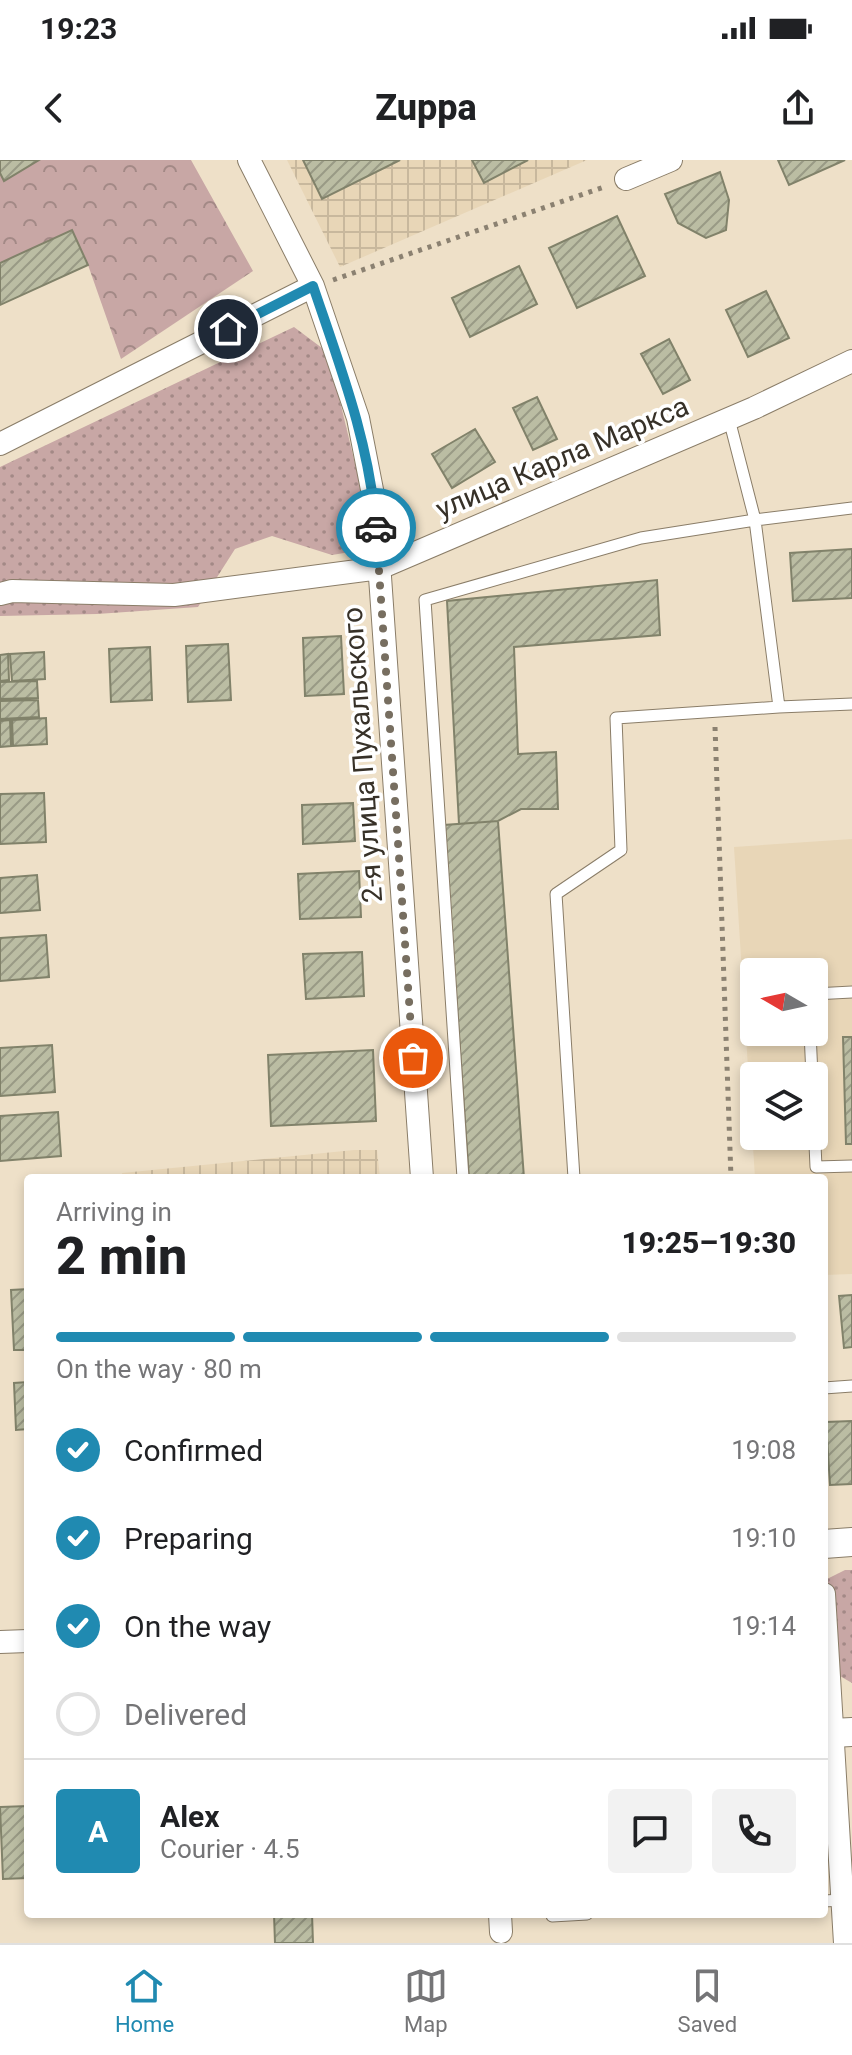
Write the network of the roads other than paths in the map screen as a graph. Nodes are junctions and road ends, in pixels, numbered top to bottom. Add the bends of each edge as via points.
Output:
1 (249, 160) edge
2 (671, 160) edge
3 (626, 179) road end
4 (313, 286) junction
5 (852, 361) edge
6 (729, 419) junction
7 (0, 444) edge
8 (852, 508) edge
9 (755, 520) junction
10 (380, 568) junction
11 (0, 594) edge
12 (852, 704) edge
13 (779, 707) junction
14 (852, 992) edge
15 (828, 993) edge
16 (815, 1150) edge
17 (852, 1166) edge
18 (422, 1174) edge
19 (463, 1174) edge
20 (574, 1174) edge
21 (852, 1386) edge
22 (828, 1388) edge
23 (852, 1542) edge
24 (828, 1544) edge
25 (24, 1641) edge
26 (828, 1641) edge
27 (0, 1642) edge
28 (836, 1735) edge
29 (833, 1900) edge
30 (847, 1942) edge

1 - 4 street, 2-я улица Пухальского
2 - 3 street
4 - 7 street
4 - 10 street, 2-я улица Пухальского via 358,418 375,505
5 - 6 street, улица Карла Маркса
6 - 9 lane
6 - 10 street, улица Карла Маркса
8 - 9 lane
9 - 13 lane
9 - 19 lane via 641,538 425,600
10 - 11 street, улица Карла Маркса via 174,595
10 - 18 street, 2-я улица Пухальского
12 - 13 lane
13 - 20 lane via 616,718 621,850 556,894
14 - 15 lane
16 - 17 lane via 816,1167
21 - 22 lane
23 - 24 street
25 - 27 street
26 - 28 street
28 - 29 street
29 - 30 street

